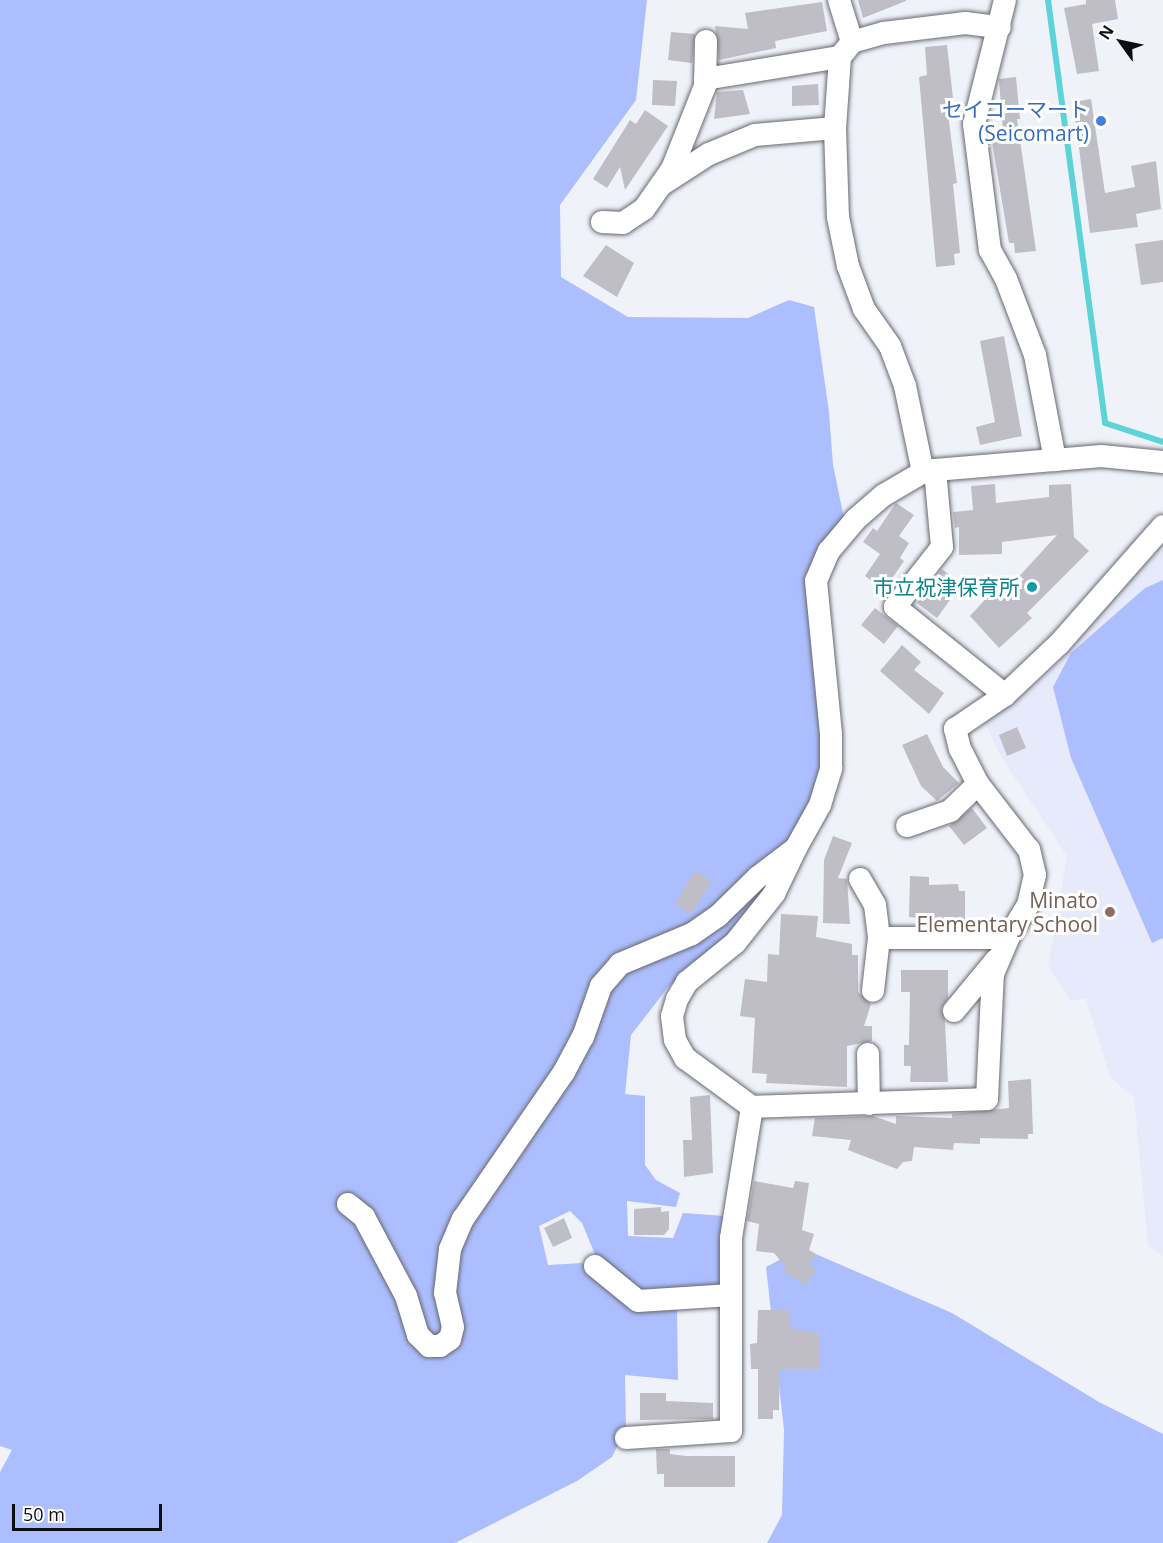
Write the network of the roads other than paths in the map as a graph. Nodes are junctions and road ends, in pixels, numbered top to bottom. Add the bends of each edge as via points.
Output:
1 (839, 0) edge
2 (1005, 0) edge
3 (1000, 27) junction
4 (705, 41) dead end
5 (846, 49) junction
6 (705, 79) junction
7 (835, 128) junction
8 (660, 186) junction
9 (602, 222) dead end
10 (1054, 460) junction
11 (1163, 462) edge
12 (929, 471) junction
13 (1163, 526) edge
14 (1005, 695) junction
15 (978, 784) junction
16 (907, 826) dead end
17 (796, 848) junction
18 (860, 879) dead end
19 (879, 938) junction
20 (1005, 947) junction
21 (873, 991) dead end
22 (954, 1011) dead end
23 (868, 1054) dead end
24 (869, 1104) junction
25 (752, 1107) junction
26 (348, 1203) dead end
27 (595, 1266) dead end
28 (731, 1295) junction
29 (626, 1438) dead end

1 - 5 street
2 - 3 street
3 - 5 street via 965,23 884,33
3 - 10 street via 974,124 990,250 1035,355
4 - 6 street
5 - 6 street
5 - 7 street
6 - 8 street via 672,169
7 - 8 street via 755,135 709,154
7 - 12 street via 838,217 848,266 864,309 890,346
8 - 9 street via 644,209 623,224
10 - 11 street via 1101,456
10 - 12 street
12 - 14 street via 942,547 895,607
12 - 17 street via 884,495 856,519 829,551 816,581 831,768 820,805
13 - 14 street via 1059,644
14 - 15 street via 955,729 960,749
15 - 16 street via 950,811
15 - 20 street via 1029,850 1035,874 1028,906
17 - 25 street via 774,894 735,943 687,982 672,1016 675,1040 685,1058
17 - 26 street via 758,877 718,916 692,934 620,964 602,986 583,1037 564,1072 464,1219 450,1249 446,1293 453,1327 450,1339 440,1346 429,1346 418,1335 406,1296 364,1217
18 - 19 street via 875,905
19 - 20 street
19 - 21 street
20 - 22 street
20 - 24 street via 993,974 987,1099
23 - 24 street
24 - 25 street
25 - 28 street via 731,1238
27 - 28 street via 638,1301
28 - 29 street via 731,1431

